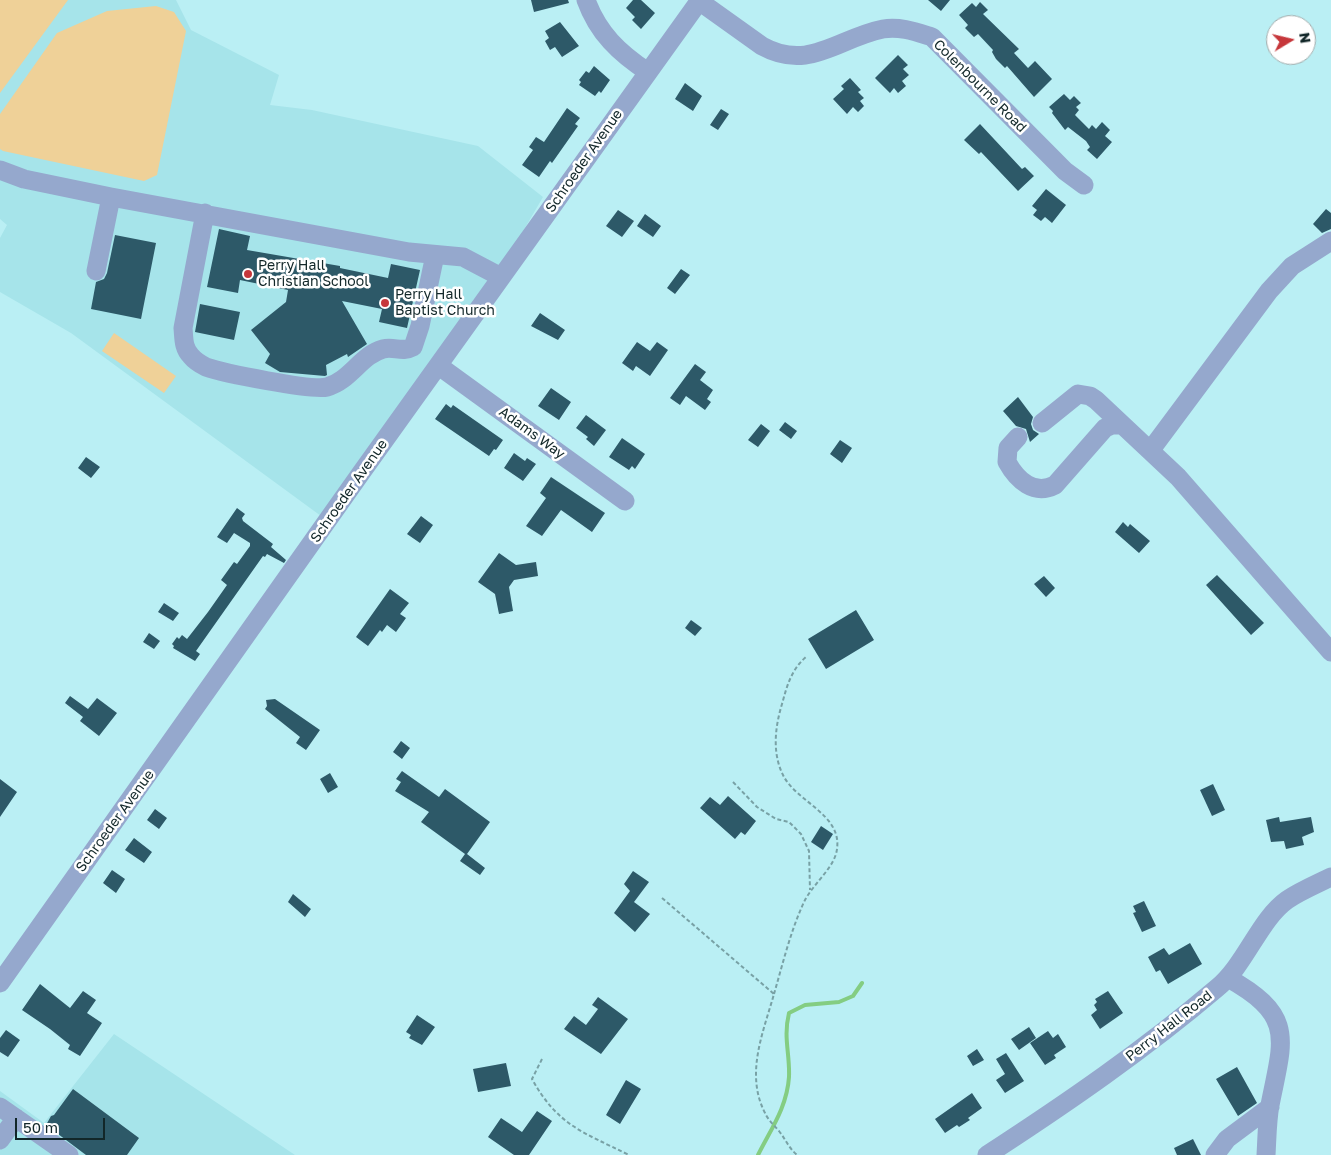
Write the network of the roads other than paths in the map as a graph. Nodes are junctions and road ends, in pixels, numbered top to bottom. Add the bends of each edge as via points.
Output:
1 (586, 0) edge
2 (700, 1) edge
3 (648, 72) junction
4 (0, 170) edge
5 (1084, 185) dead end
6 (111, 197) junction
7 (204, 213) junction
8 (1331, 241) edge
9 (435, 255) junction
10 (96, 271) dead end
11 (501, 277) junction
12 (439, 366) junction
13 (1042, 423) dead end
14 (1122, 425) junction
15 (1018, 437) dead end
16 (1150, 451) junction
17 (625, 501) dead end
18 (1331, 652) edge
19 (1331, 877) edge
20 (1228, 978) junction
21 (0, 983) edge
22 (0, 1106) edge
23 (1270, 1106) junction
24 (16, 1118) junction
25 (0, 1140) edge
26 (69, 1155) edge
27 (987, 1155) edge
28 (1215, 1155) edge
29 (1266, 1155) edge

1 - 3 street via 590,13 612,45
2 - 3 street, Schroeder Avenue
2 - 5 street, Colenbourne Road via 762,46 792,57 826,50 883,29 906,29 932,38 1065,171
3 - 11 street, Schroeder Avenue
4 - 6 street via 24,179
6 - 7 street
6 - 10 street
7 - 9 street
7 - 9 street via 184,328 184,344 189,355 208,368 308,388 326,388 342,380 368,357 384,349 406,351 413,347
8 - 16 street via 1292,266 1269,291
9 - 11 street via 463,257
11 - 12 street, Schroeder Avenue
12 - 17 street, Adams Way
12 - 21 street, Schroeder Avenue
13 - 14 street via 1078,394 1096,400
14 - 15 street via 1105,428 1055,485 1044,489 1030,487 1007,462 1008,448
14 - 16 street
16 - 18 street via 1178,477
19 - 20 street, Perry Hall Road via 1286,900
20 - 23 street via 1264,1003 1278,1026 1281,1055
20 - 27 street, Perry Hall Road via 1084,1092
22 - 24 street
23 - 28 street via 1227,1138
23 - 29 street
24 - 25 street
24 - 26 street

